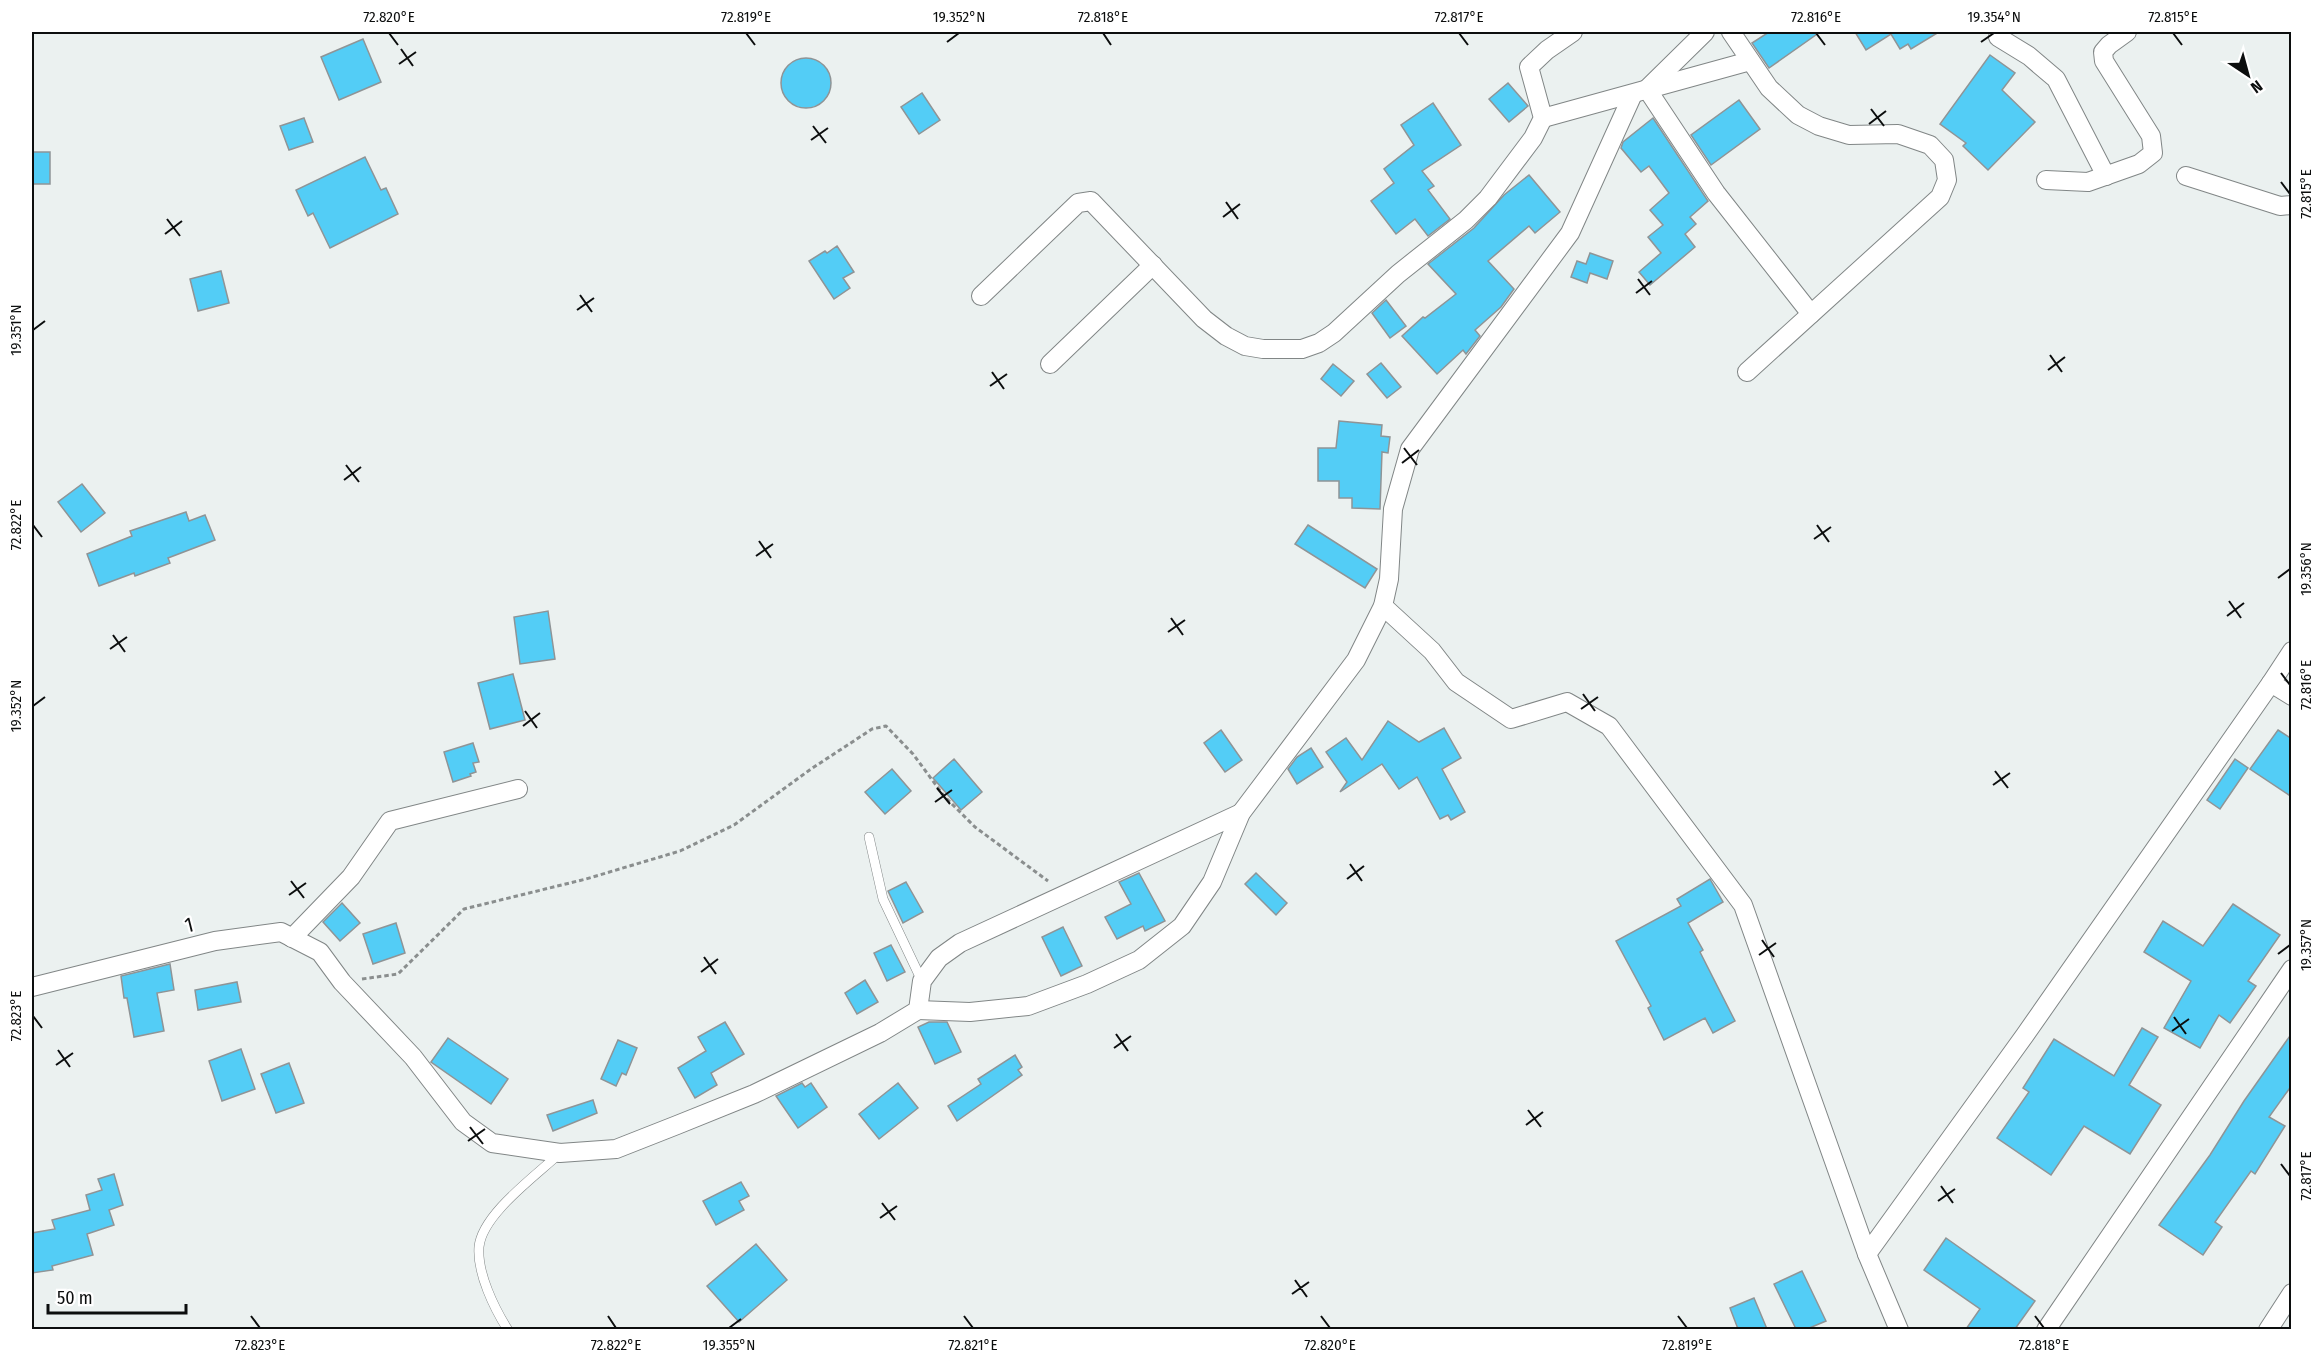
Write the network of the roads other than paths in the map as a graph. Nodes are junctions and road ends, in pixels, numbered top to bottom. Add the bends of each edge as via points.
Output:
1 (1573, 32) edge
2 (1705, 32) edge
3 (1731, 32) edge
4 (2127, 32) edge
5 (1998, 37) dead end
6 (1750, 61) junction
7 (1640, 91) junction
8 (1543, 118) junction
9 (2106, 176) junction
10 (2186, 176) dead end
11 (2046, 180) dead end
12 (2292, 205) edge
13 (1153, 265) junction
14 (981, 296) dead end
15 (1811, 314) junction
16 (1050, 364) dead end
17 (1747, 372) dead end
18 (1383, 606) junction
19 (2292, 651) edge
20 (2271, 683) junction
21 (2292, 696) edge
22 (518, 789) dead end
23 (1241, 813) junction
24 (869, 837) dead end
25 (292, 938) junction
26 (2292, 969) edge
27 (922, 981) junction
28 (32, 987) edge
29 (918, 1010) junction
30 (560, 1153) junction
31 (1866, 1254) junction
32 (2292, 1293) edge
33 (2286, 1312) edge
34 (508, 1329) edge
35 (1899, 1329) edge
36 (2046, 1329) edge
37 (2268, 1329) edge

1 - 8 street via 1529,67
2 - 7 street
3 - 6 street
4 - 9 street via 2103,52 2104,62 2151,136 2153,153 2139,164
5 - 9 street via 2056,79
6 - 7 street
6 - 15 street via 1769,88 1798,115 1819,126 1849,135 1898,134 1930,145 1944,160 1947,180 1940,197
7 - 8 street
7 - 15 street
7 - 18 street via 1570,233 1410,449 1393,508 1389,579
8 - 13 street via 1533,138 1480,206 1319,343 1302,349 1245,346 1204,319
9 - 11 street via 2088,182
10 - 12 street via 2280,206
13 - 14 street via 1091,201 1078,203
13 - 16 street
15 - 17 street
18 - 23 street via 1356,660
18 - 31 street via 1432,651 1456,682 1511,719 1567,702 1610,726 1743,904
19 - 20 street
20 - 21 street
20 - 31 street
22 - 25 street via 390,821 351,877
23 - 27 street via 960,943 939,958
23 - 29 street via 1212,882 1182,926 1139,960 1028,1006 970,1012
24 - 27 lane via 883,899
25 - 28 street, 1 via 281,932 215,941
25 - 30 street, 1 via 320,952 342,982 413,1057 463,1122 492,1143
26 - 36 street
27 - 29 street
29 - 30 street, 1 via 880,1033 754,1094 677,1125 616,1149
30 - 34 lane via 495,1214 479,1246 484,1281
31 - 35 street
32 - 33 street
33 - 37 street

